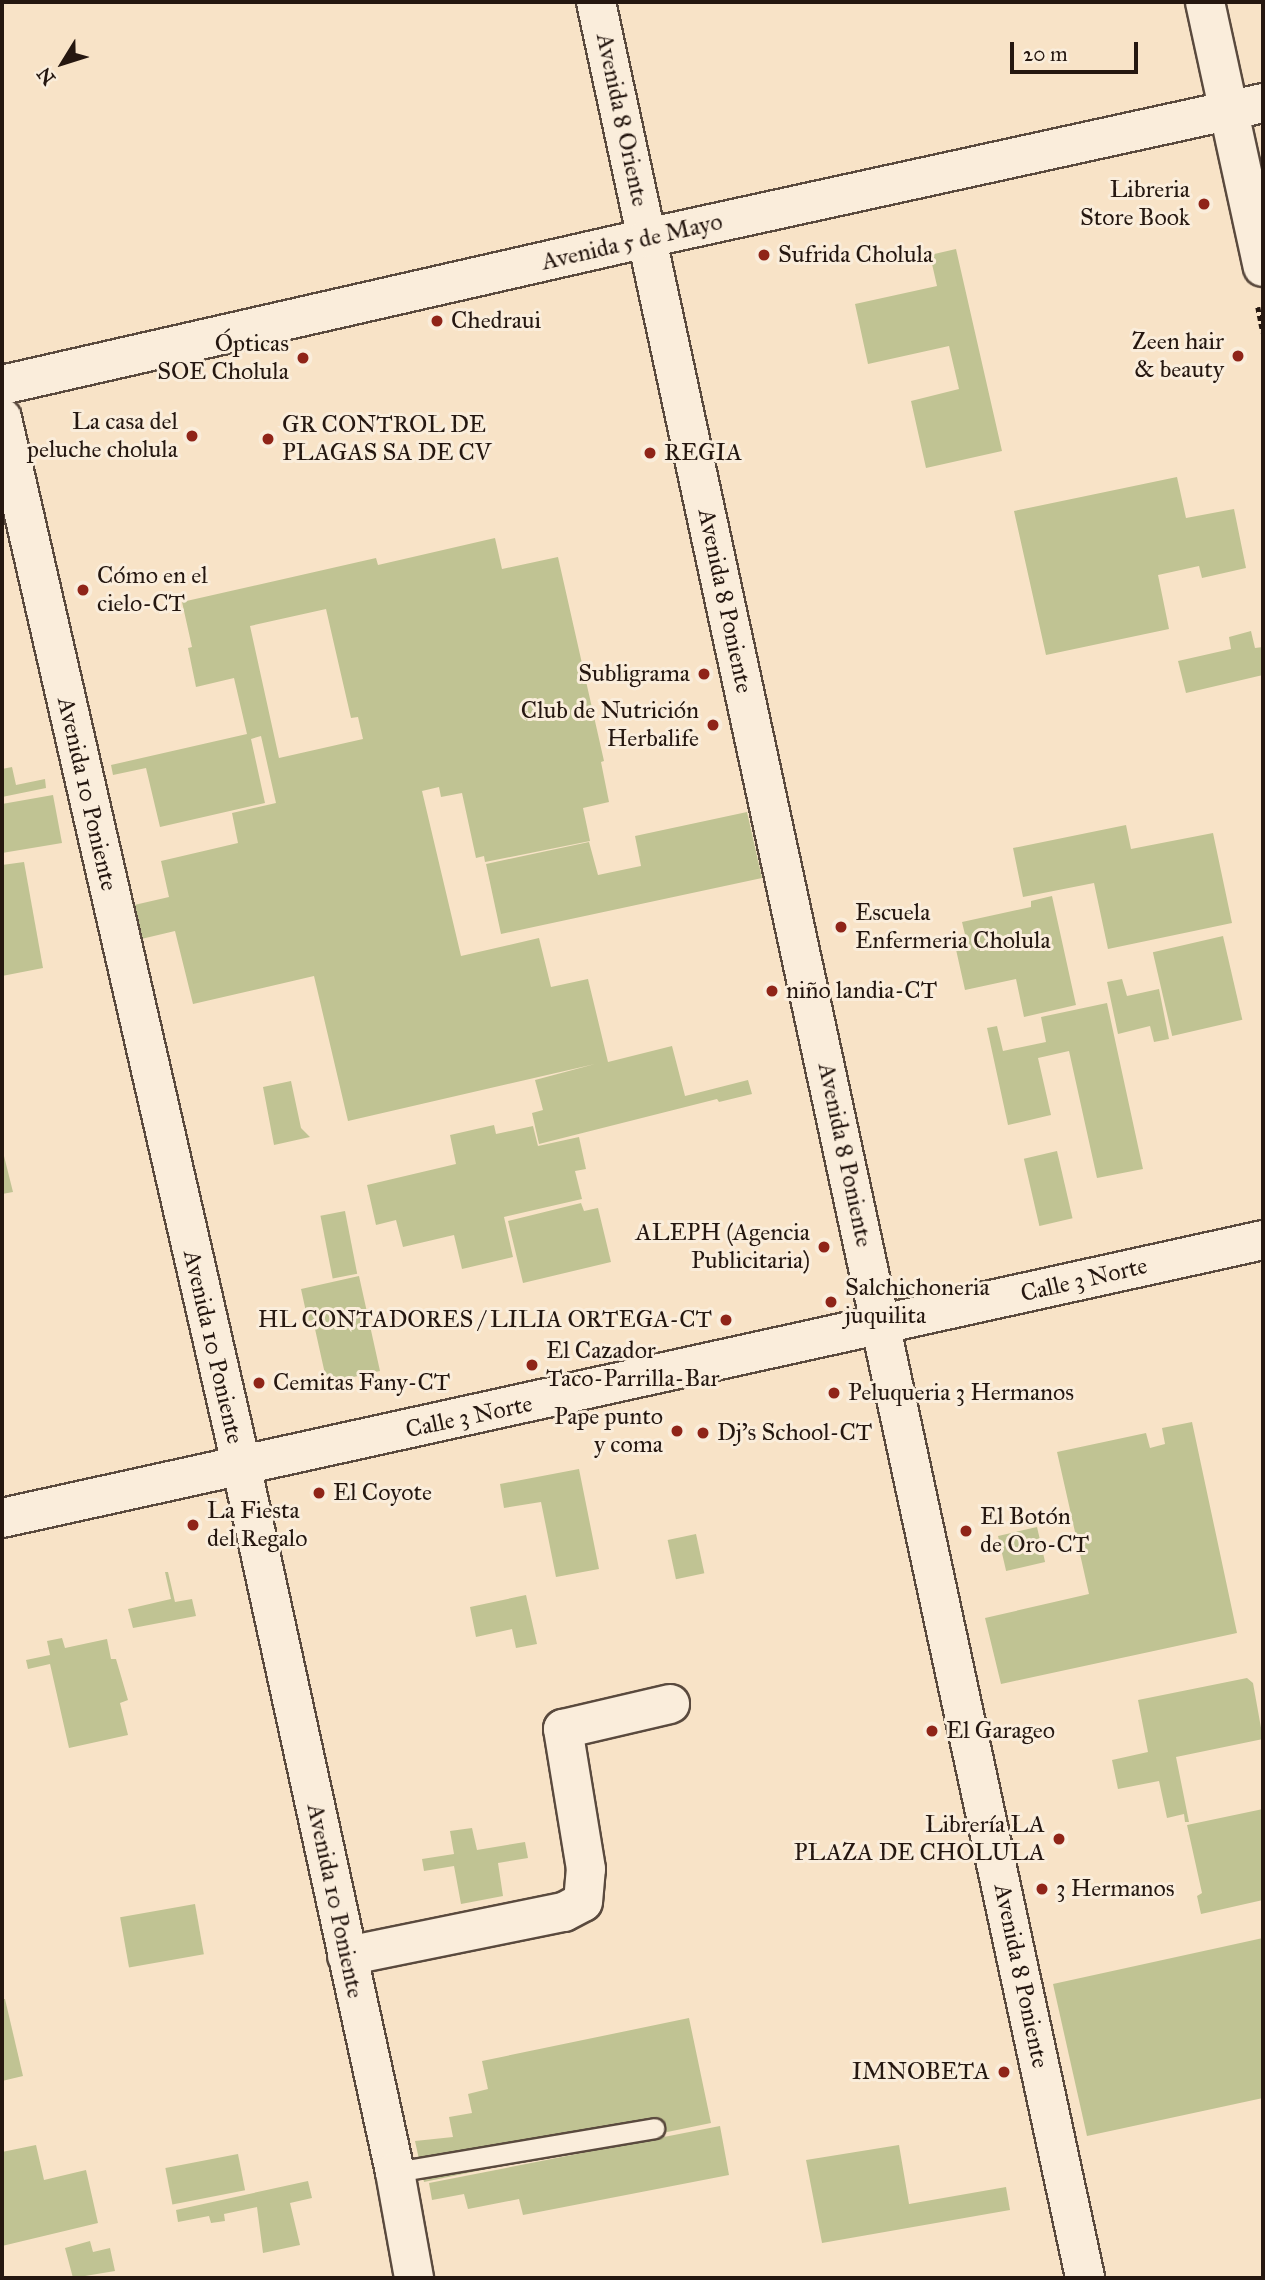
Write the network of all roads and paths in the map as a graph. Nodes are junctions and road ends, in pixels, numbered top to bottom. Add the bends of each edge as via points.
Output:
1 (596, 2) edge
2 (1205, 2) edge
3 (1247, 107) edge
4 (647, 238) junction
5 (1263, 267) edge
6 (2, 386) edge
7 (2, 418) edge
8 (1263, 1240) edge
9 (882, 1325) junction
10 (241, 1467) junction
11 (2, 1518) edge
12 (670, 1704) dead end
13 (347, 1956) junction
14 (654, 2127) dead end
15 (395, 2172) junction
16 (414, 2278) edge
17 (1085, 2278) edge

1 - 4 street, Avenida 8 Oriente
2 - 3 street
3 - 4 street, Avenida 5 de Mayo
3 - 5 street
4 - 6 street, Avenida 5 de Mayo
4 - 9 street, Avenida 8 Poniente
7 - 10 street, Avenida 10 Poniente
8 - 9 street, Calle 3 Norte
9 - 10 street, Calle 3 Norte
9 - 17 street, Avenida 8 Poniente
10 - 11 street, Calle 3 Norte
10 - 13 street, Avenida 10 Poniente
12 - 13 street via 564,1729 586,1869 583,1902 564,1912
13 - 15 street, Avenida 10 Poniente
14 - 15 lane
15 - 16 street, Avenida 10 Poniente

